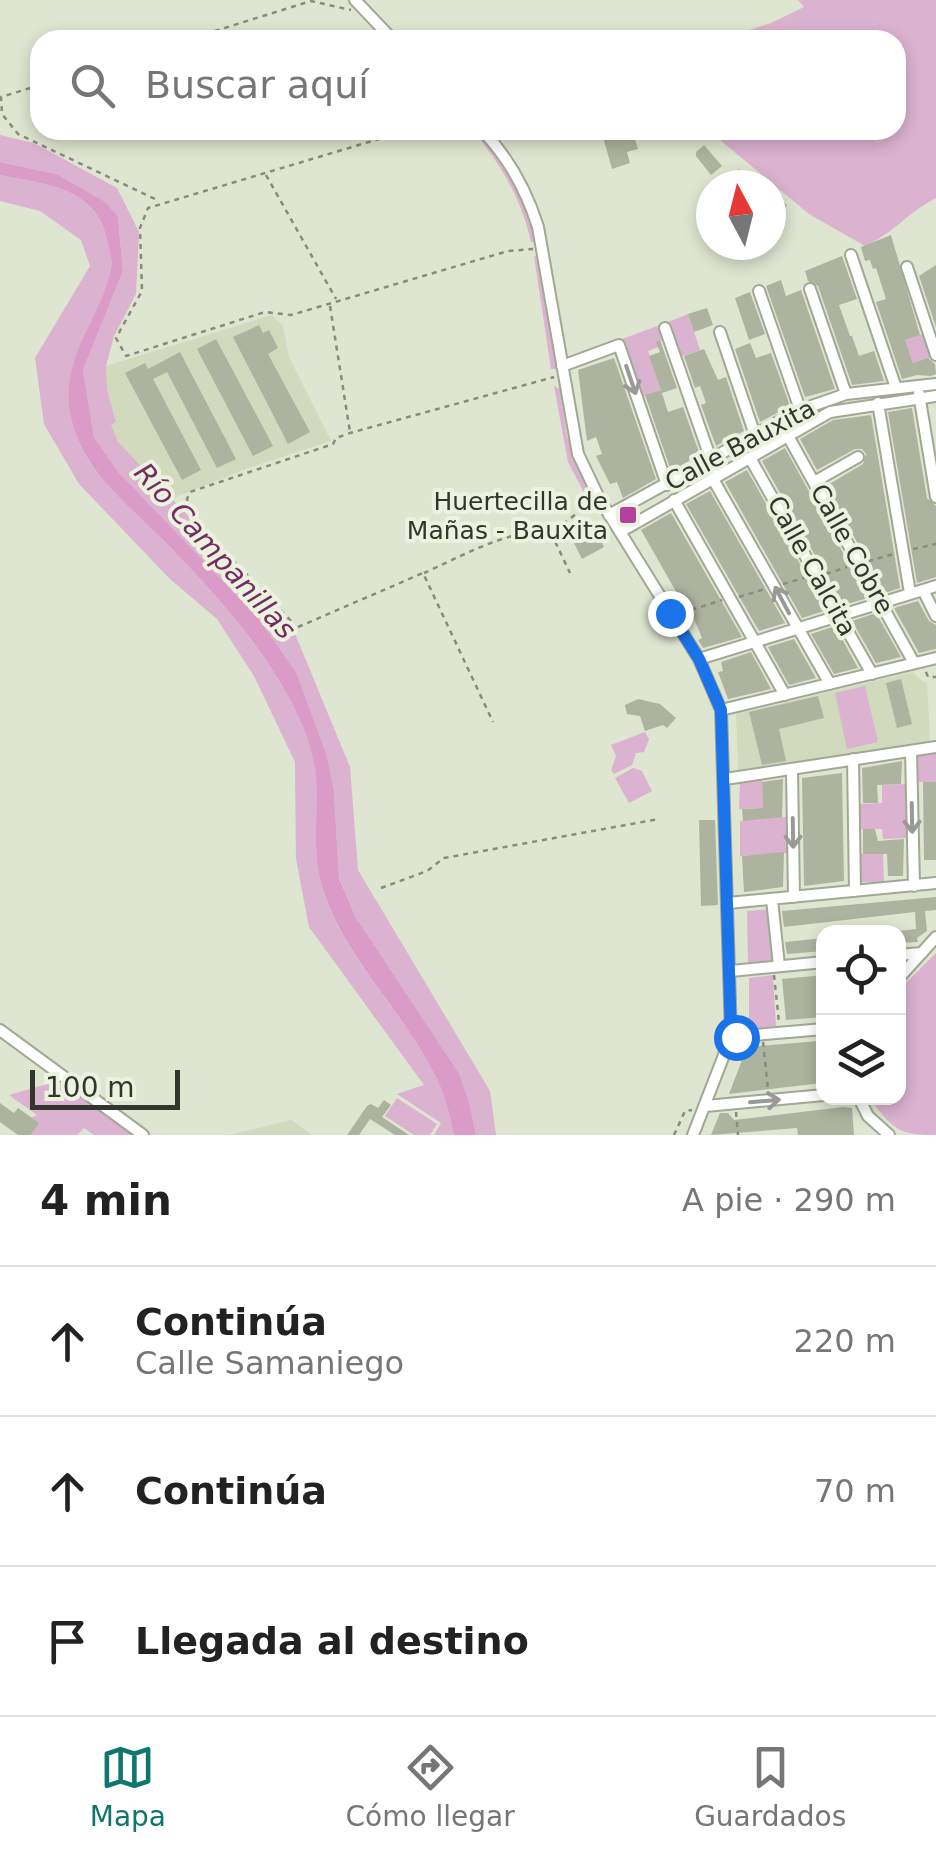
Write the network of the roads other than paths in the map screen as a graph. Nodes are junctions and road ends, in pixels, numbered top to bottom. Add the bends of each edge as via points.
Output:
1 (353, 5) edge
2 (382, 30) edge
3 (490, 140) edge
4 (851, 255) dead end
5 (907, 267) dead end
6 (810, 289) dead end
7 (759, 290) dead end
8 (665, 328) dead end
9 (720, 332) dead end
10 (936, 355) edge
11 (562, 366) junction
12 (936, 384) edge
13 (896, 388) junction
14 (919, 392) junction
15 (846, 394) junction
16 (936, 396) edge
17 (878, 403) junction
18 (800, 410) junction
19 (808, 424) junction
20 (755, 435) junction
21 (788, 436) junction
22 (858, 457) dead end
23 (750, 458) junction
24 (710, 461) junction
25 (713, 478) junction
26 (814, 482) junction
27 (667, 485) junction
28 (936, 497) edge
29 (674, 500) junction
30 (632, 503) junction
31 (610, 514) junction
32 (642, 519) junction
33 (620, 532) junction
34 (936, 586) edge
35 (924, 590) junction
36 (910, 594) junction
37 (882, 602) junction
38 (841, 616) junction
39 (936, 616) edge
40 (798, 629) junction
41 (757, 642) junction
42 (936, 658) edge
43 (699, 659) junction
44 (920, 665) junction
45 (872, 674) junction
46 (830, 684) junction
47 (785, 695) junction
48 (721, 710) junction
49 (936, 747) edge
50 (911, 751) junction
51 (853, 760) junction
52 (792, 770) junction
53 (725, 779) junction
54 (936, 884) edge
55 (914, 886) junction
56 (855, 892) junction
57 (794, 897) junction
58 (772, 899) junction
59 (728, 904) junction
60 (936, 936) edge
61 (924, 953) junction
62 (906, 954) edge
63 (816, 963) edge
64 (776, 966) junction
65 (731, 971) junction
66 (906, 971) edge
67 (816, 1029) edge
68 (0, 1030) edge
69 (731, 1037) junction
70 (816, 1096) edge
71 (862, 1105) edge
72 (706, 1106) junction
73 (143, 1135) edge
74 (693, 1135) edge
75 (889, 1135) edge

1 - 2 street
3 - 11 street via 531,203
4 - 13 street
5 - 10 street
6 - 15 street
7 - 18 street
8 - 24 street
9 - 20 street
11 -> 27 street via 619,346
11 - 31 street via 578,454
12 - 14 street, Calle Bauxita
13 - 14 street, Calle Bauxita
13 - 15 street, Calle Bauxita
14 - 16 street, Calle Bauxita
14 - 17 street, Calle Bauxita
14 - 28 street
15 - 18 street, Calle Bauxita
17 - 19 street, Calle Bauxita via 830,412
17 - 36 street
18 - 19 street
18 - 20 street, Calle Bauxita
19 - 21 street, Calle Bauxita
20 - 24 street, Calle Bauxita
21 - 23 street, Calle Bauxita
21 - 26 street, Calle Cobre
22 - 26 street
23 - 25 street, Calle Bauxita
23 - 38 street, Calle Calcita
24 - 25 street
24 - 27 street, Calle Bauxita
25 - 29 street, Calle Bauxita
40 -> 25 street
26 - 37 street, Calle Cobre
27 - 30 street, Calle Bauxita
29 - 32 street, Calle Bauxita
29 - 41 street
30 - 31 street, Calle Bauxita
30 - 32 street via 632,513
31 - 33 street
32 - 33 street, Calle Bauxita
33 - 43 street
34 - 35 street
35 - 36 street
35 - 39 street
36 - 37 street
37 - 38 street
37 - 44 street, Calle Cobre
38 - 40 street
38 - 45 street, Calle Calcita
40 - 41 street
40 - 46 street
41 - 43 street
41 - 47 street
42 - 44 street
43 - 48 street
44 - 45 street
45 - 46 street
46 - 47 street
47 - 48 street
48 - 53 street
49 - 50 street
50 - 51 street
50 -> 55 street
51 - 52 street
51 - 56 street
52 - 53 street
52 -> 57 street
53 - 59 street
54 - 55 street
55 - 56 street
56 - 57 street
57 - 58 street
58 - 59 street
58 - 64 street
59 - 65 street
60 - 61 street
61 - 62 street
61 - 66 street
63 - 64 street
64 - 65 street
65 - 69 street
67 - 69 street
68 - 73 street
69 - 72 street
72 -> 70 street
71 - 75 street
72 - 74 street

